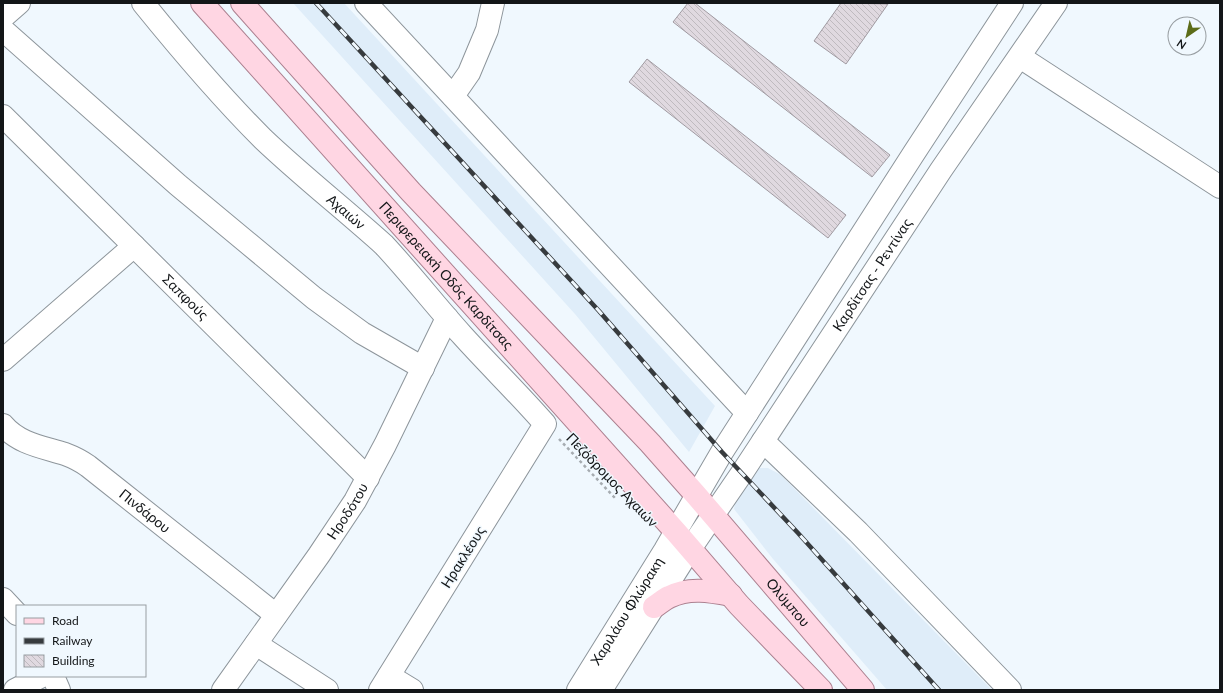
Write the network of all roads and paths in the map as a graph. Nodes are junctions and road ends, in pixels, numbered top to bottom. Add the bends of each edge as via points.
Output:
1 (19, 3) edge
2 (143, 3) edge
3 (202, 3) edge
4 (242, 3) edge
5 (366, 3) edge
6 (493, 3) edge
7 (1012, 3) edge
8 (1056, 3) edge
9 (3, 17) edge
10 (3, 30) edge
11 (1020, 57) junction
12 (453, 96) junction
13 (3, 116) edge
14 (914, 153) junction
15 (941, 170) junction
16 (1220, 187) edge
17 (134, 246) junction
18 (447, 318) junction
19 (3, 360) edge
20 (423, 368) junction
21 (747, 413) junction
22 (545, 424) junction
23 (3, 425) edge
24 (763, 441) junction
25 (368, 478) junction
26 (696, 496) junction
27 (616, 498) dead end
28 (712, 514) junction
29 (676, 532) junction
30 (690, 549) junction
31 (731, 595) junction
32 (3, 599) edge
33 (654, 608) junction
34 (16, 613) edge
35 (276, 615) junction
36 (256, 644) junction
37 (40, 677) edge
38 (53, 677) edge
39 (385, 683) edge
40 (15, 690) edge
41 (59, 690) edge
42 (223, 690) edge
43 (327, 690) edge
44 (412, 690) edge
45 (578, 690) edge
46 (601, 690) edge
47 (821, 690) edge
48 (863, 690) edge
49 (1010, 690) edge

1 - 9 street
2 - 18 street, Αχαιών via 187,57 245,120 282,156 384,245
3 - 29 main road, Περιφερειακή Οδός Καρδίτσας
4 - 26 main road via 411,192 650,443
5 - 12 street
6 - 12 street via 487,30 469,73
7 - 14 street
8 - 11 street, Καρδίτσας - Ρεντίνας
10 - 20 street via 178,185 314,298 357,329
11 - 15 street, Καρδίτσας - Ρεντίνας
11 - 16 street
12 - 21 street
13 - 17 street, Σαπφούς
14 - 15 street
14 - 21 street
15 - 24 street, Καρδίτσας - Ρεντίνας
17 - 19 street
17 - 25 street, Σαπφούς
18 - 20 street, Ηροδότου
18 - 22 street, Αχαιών
20 - 25 street, Ηροδότου
21 - 26 street
22 - 27 path, Πεζόδρομος Αχαιών
22 - 39 street, Ηρακλέους
23 - 35 street, Πινδάρου via 21,440 67,455 88,466
24 - 28 street, Καρδίτσας - Ρεντίνας
24 - 49 street via 858,532
25 - 35 street, Ηροδότου via 335,532
26 - 28 main road
26 - 29 street
28 - 30 street, Καρδίτσας - Ρεντίνας
28 - 48 main road, Ολύμπου
29 - 30 main road, Περιφερειακή Οδός Καρδίτσας
29 - 45 street, Χαριλάου Φλώρακη
30 - 31 main road
30 - 33 street, Χαριλάου Φλώρακη
31 - 33 main road via 690,591 669,597
31 - 47 main road
32 - 34 street
33 - 46 street, Χαριλάου Φλώρακη
35 - 36 street, Ηροδότου
36 - 42 street, Ηροδότου
36 - 43 street
37 - 40 street
38 - 41 street
39 - 44 street

